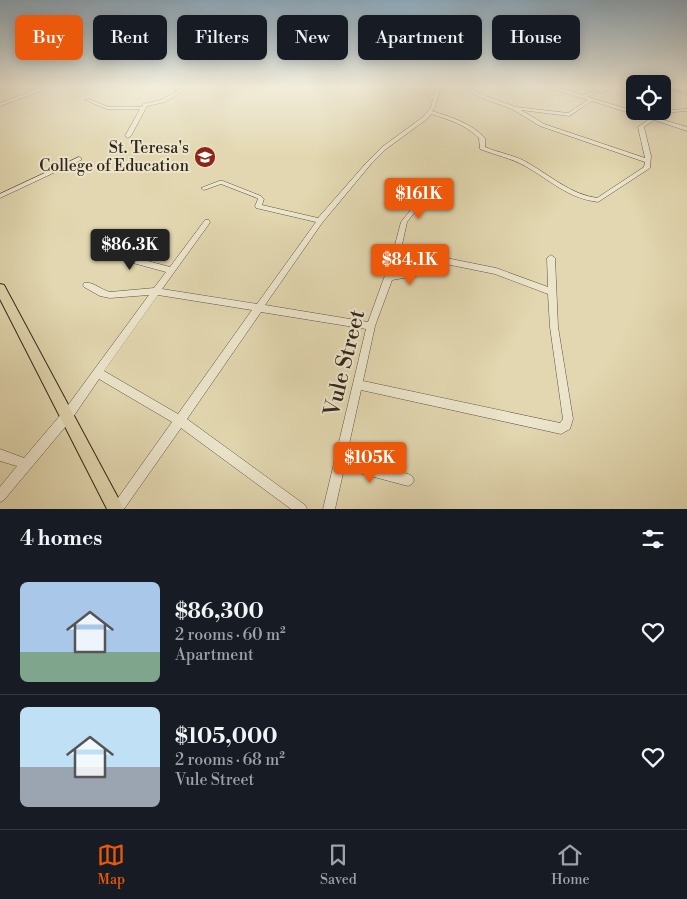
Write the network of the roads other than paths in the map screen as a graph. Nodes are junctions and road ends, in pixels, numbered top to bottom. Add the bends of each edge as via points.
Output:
1 (141, 110) edge
2 (517, 110) edge
3 (528, 110) edge
4 (577, 110) edge
5 (430, 112) joint
6 (651, 120) edge
7 (656, 120) edge
8 (687, 129) edge
9 (128, 136) dead end
10 (80, 159) dead end
11 (648, 161) junction
12 (435, 183) dead end
13 (204, 188) dead end
14 (0, 196) edge
15 (320, 221) junction
16 (208, 222) dead end
17 (96, 250) dead end
18 (396, 256) junction
19 (551, 258) dead end
20 (170, 270) junction
21 (426, 271) dead end
22 (389, 276) junction
23 (87, 285) dead end
24 (1, 291) edge
25 (156, 291) junction
26 (552, 292) junction
27 (258, 309) junction
28 (372, 326) junction
29 (98, 373) junction
30 (358, 384) junction
31 (67, 416) junction
32 (179, 420) junction
33 (0, 455) edge
34 (339, 462) junction
35 (26, 464) junction
36 (408, 480) dead end
37 (0, 496) edge
38 (113, 507) edge
39 (301, 509) edge
40 (329, 509) edge

1 - 9 street
2 - 11 street via 542,125
3 - 4 street via 570,115
5 - 11 street via 476,132 482,138 482,148 523,163 550,180 594,200 605,197 634,178 647,168
5 - 15 street via 369,163
6 - 11 street via 640,130
7 - 8 street
10 - 14 street
12 - 18 street, Vule Street via 404,222
13 - 15 street via 221,182 259,196 258,206
15 - 27 street
16 - 20 street
17 - 20 street
18 - 22 street, Vule Street
18 - 26 street via 436,259 496,271
19 - 26 street
20 - 25 street
21 - 22 street
22 - 28 street, Vule Street
23 - 25 street via 110,295
24 - 31 main road
25 - 27 street
25 - 29 street
26 - 30 street via 568,419 561,429
27 - 28 street
27 - 32 street
28 - 30 street, Vule Street
29 - 31 street
29 - 32 street
30 - 34 street, Vule Street
31 - 35 street
31 - 38 main road
32 - 38 street
32 - 39 street
33 - 35 street
34 - 36 street
34 - 40 street, Vule Street
35 - 37 street

